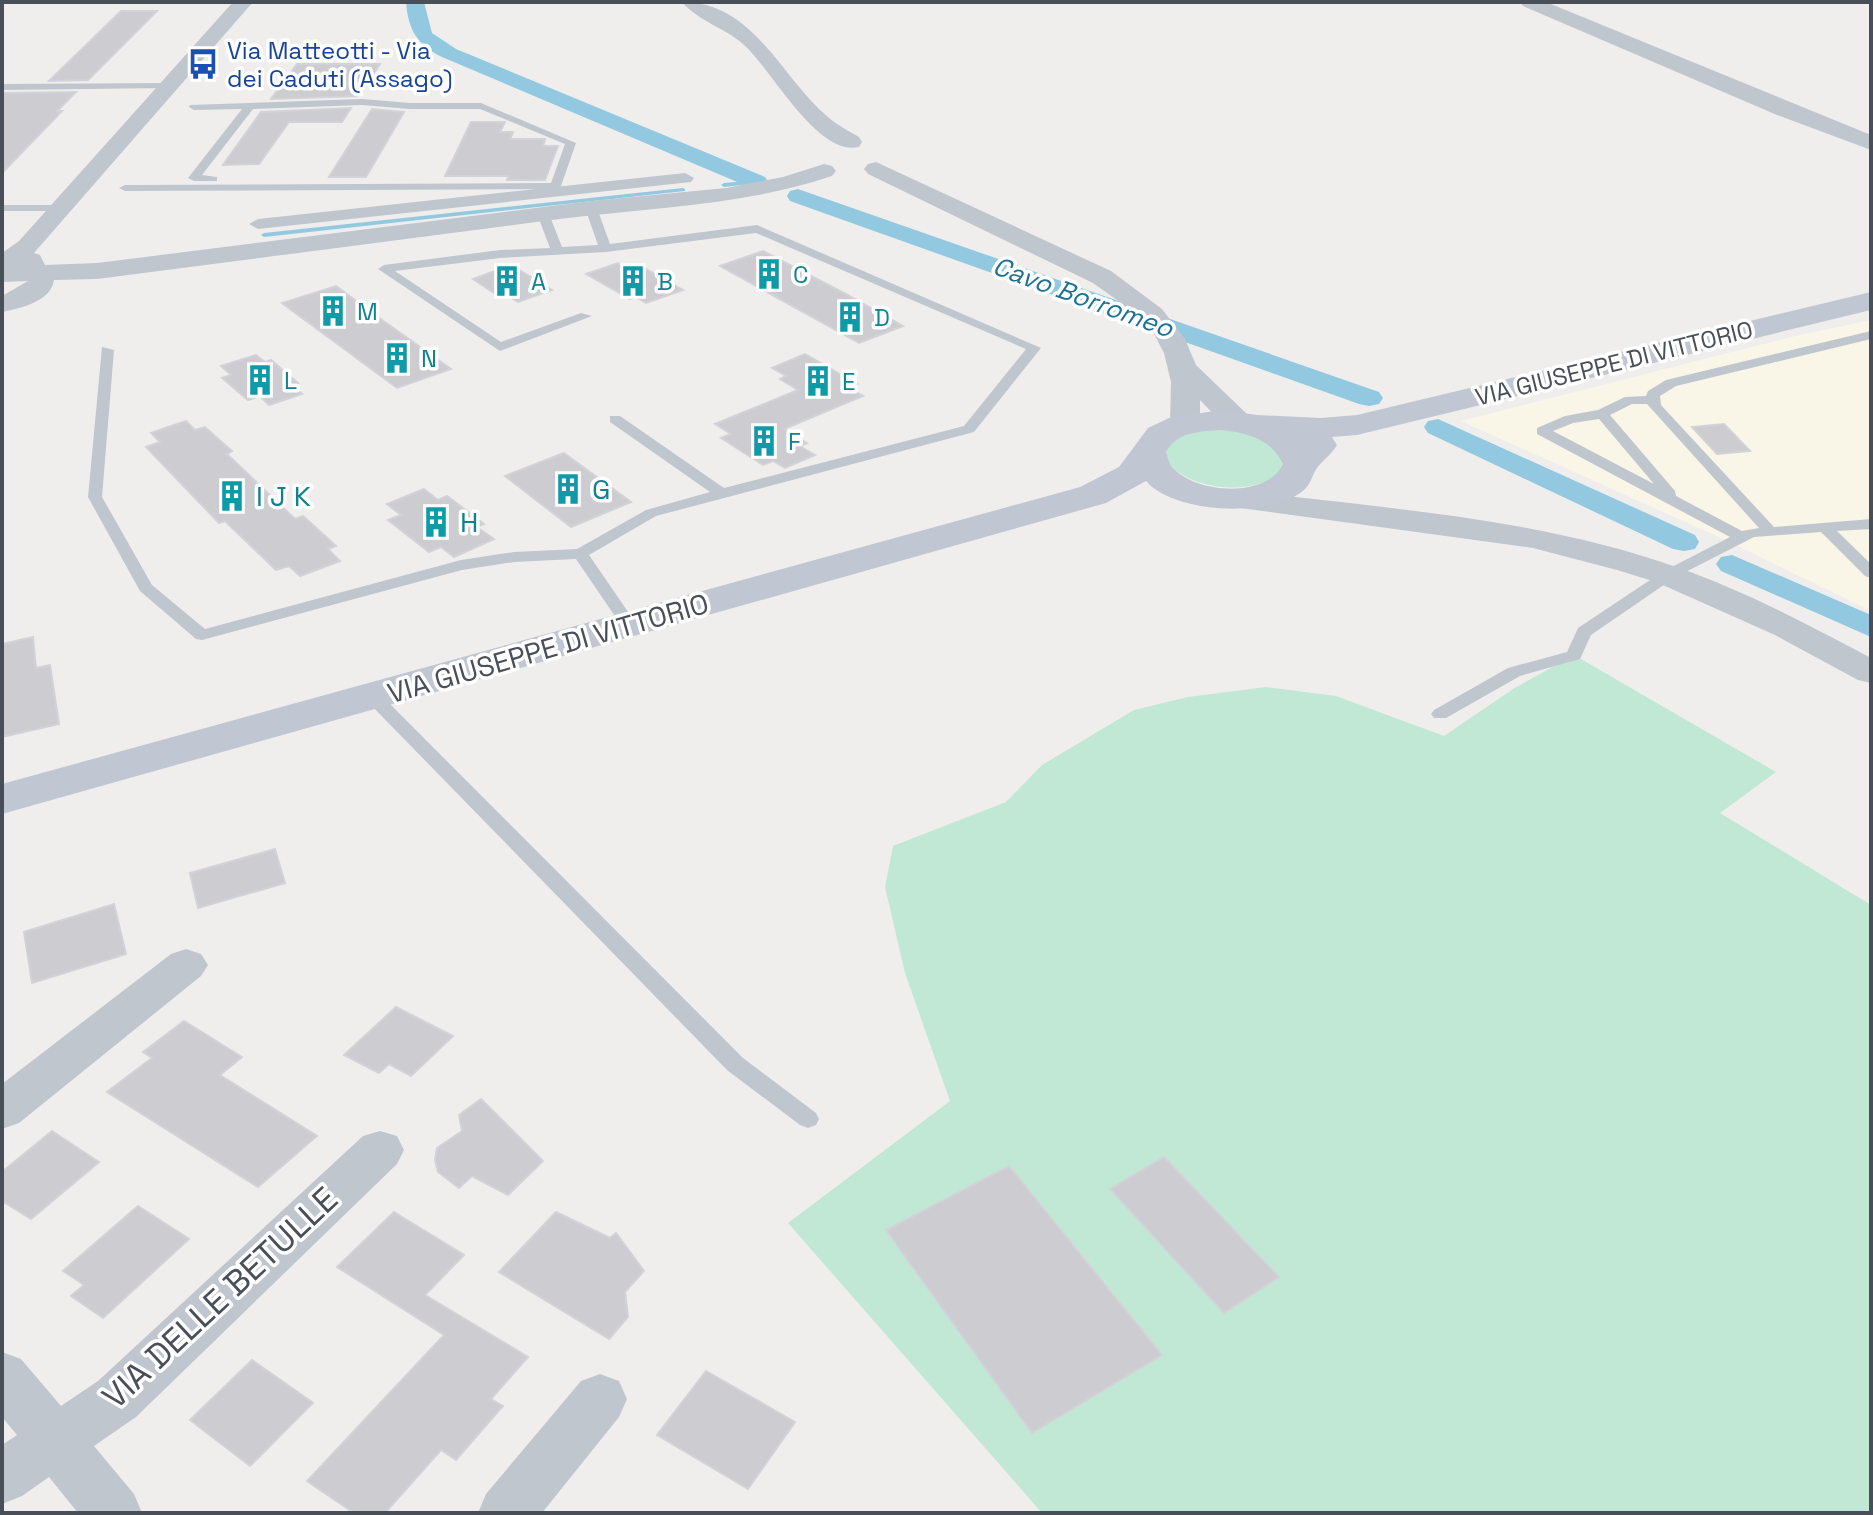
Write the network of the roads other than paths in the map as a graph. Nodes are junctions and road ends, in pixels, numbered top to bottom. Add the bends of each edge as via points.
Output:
1 (243, 2) edge
2 (692, 2) edge
3 (1530, 2) edge
4 (170, 85) junction
5 (2, 87) edge
6 (194, 107) dead end
7 (249, 107) junction
8 (819, 121) junction
9 (851, 142) junction
10 (1871, 143) edge
11 (824, 158) junction
12 (876, 169) junction
13 (685, 178) dead end
14 (125, 188) dead end
15 (221, 188) junction
16 (2, 208) edge
17 (61, 208) junction
18 (591, 208) junction
19 (543, 214) junction
20 (258, 224) dead end
21 (28, 246) junction
22 (556, 246) junction
23 (606, 248) junction
24 (2, 265) edge
25 (2, 274) edge
26 (18, 296) edge
27 (1871, 301) edge
28 (586, 316) dead end
29 (1871, 335) edge
30 (107, 350) dead end
31 (1179, 358) junction
32 (1654, 400) junction
33 (1602, 414) junction
34 (615, 419) dead end
35 (1185, 424) junction
36 (1246, 424) junction
37 (1357, 425) junction
38 (1149, 453) junction
39 (1300, 468) junction
40 (722, 493) junction
41 (1197, 494) junction
42 (1093, 495) junction
43 (1237, 499) junction
44 (1680, 504) junction
45 (1328, 512) junction
46 (1871, 524) edge
47 (1825, 528) junction
48 (1771, 532) junction
49 (1742, 537) junction
50 (580, 554) junction
51 (1871, 573) edge
52 (1668, 575) junction
53 (629, 625) junction
54 (1871, 672) edge
55 (373, 697) junction
56 (1440, 714) dead end
57 (2, 799) edge
58 (186, 965) dead end
59 (2, 1110) edge
60 (808, 1119) dead end
61 (380, 1150) dead end
62 (2, 1376) edge
63 (600, 1399) dead end
64 (56, 1441) junction
65 (2, 1477) edge
66 (114, 1513) edge
67 (506, 1513) edge

1 - 4 street
2 - 8 street via 761,49
3 - 10 street
4 - 5 lane
4 - 17 street
6 - 7 lane
7 - 15 lane via 194,178 219,179
7 - 15 lane via 362,102 481,106 571,143 555,186
8 - 9 street
8 - 11 street
9 - 11 street
9 - 12 street via 888,154
11 - 12 street via 851,173
11 - 18 street via 746,192
12 - 31 street via 1102,277 1143,304
13 - 20 street
14 - 15 lane
16 - 17 lane
17 - 21 street
18 - 19 street
18 - 23 lane
19 - 22 lane
19 - 26 street via 97,271
21 - 24 street
21 - 26 street
22 - 23 lane
22 - 28 lane via 384,269 500,347
23 - 40 lane via 757,229 1034,348 969,429
25 - 26 street
27 - 37 main road, VIA GIUSEPPE DI VITTORIO
29 - 32 lane via 1671,383 1653,394
30 - 50 lane via 95,497 146,588 202,635 461,565
31 - 35 street
31 - 36 street
32 - 33 lane via 1630,400
32 - 48 lane
33 - 44 lane
33 - 44 lane via 1542,431
34 - 40 lane
35 - 36 main road
35 - 38 main road, VIA GIUSEPPE DI VITTORIO via 1158,437
36 - 37 main road
36 - 39 main road via 1290,444 1298,452
37 - 39 main road via 1325,441
38 - 41 main road via 1161,477
38 - 42 main road, VIA GIUSEPPE DI VITTORIO via 1136,471
39 - 43 main road via 1279,491
39 - 45 street via 1303,488
40 - 50 lane via 651,513
41 - 42 main road, VIA GIUSEPPE DI VITTORIO
41 - 43 main road
42 - 53 main road, VIA GIUSEPPE DI VITTORIO
43 - 45 street
44 - 49 lane
45 - 52 street via 1534,538
46 - 47 lane
47 - 48 lane
47 - 51 lane
48 - 49 lane
49 - 52 lane
50 - 53 lane
52 - 54 street
52 - 56 lane via 1584,632 1574,655 1514,672
53 - 55 main road, VIA GIUSEPPE DI VITTORIO
55 - 57 main road, VIA GIUSEPPE DI VITTORIO
55 - 60 lane via 735,1064
58 - 59 street
61 - 64 street, VIA DELLE BETULLE via 117,1399
62 - 64 street
63 - 67 street
64 - 65 street, VIA DELLE BETULLE
64 - 66 street

